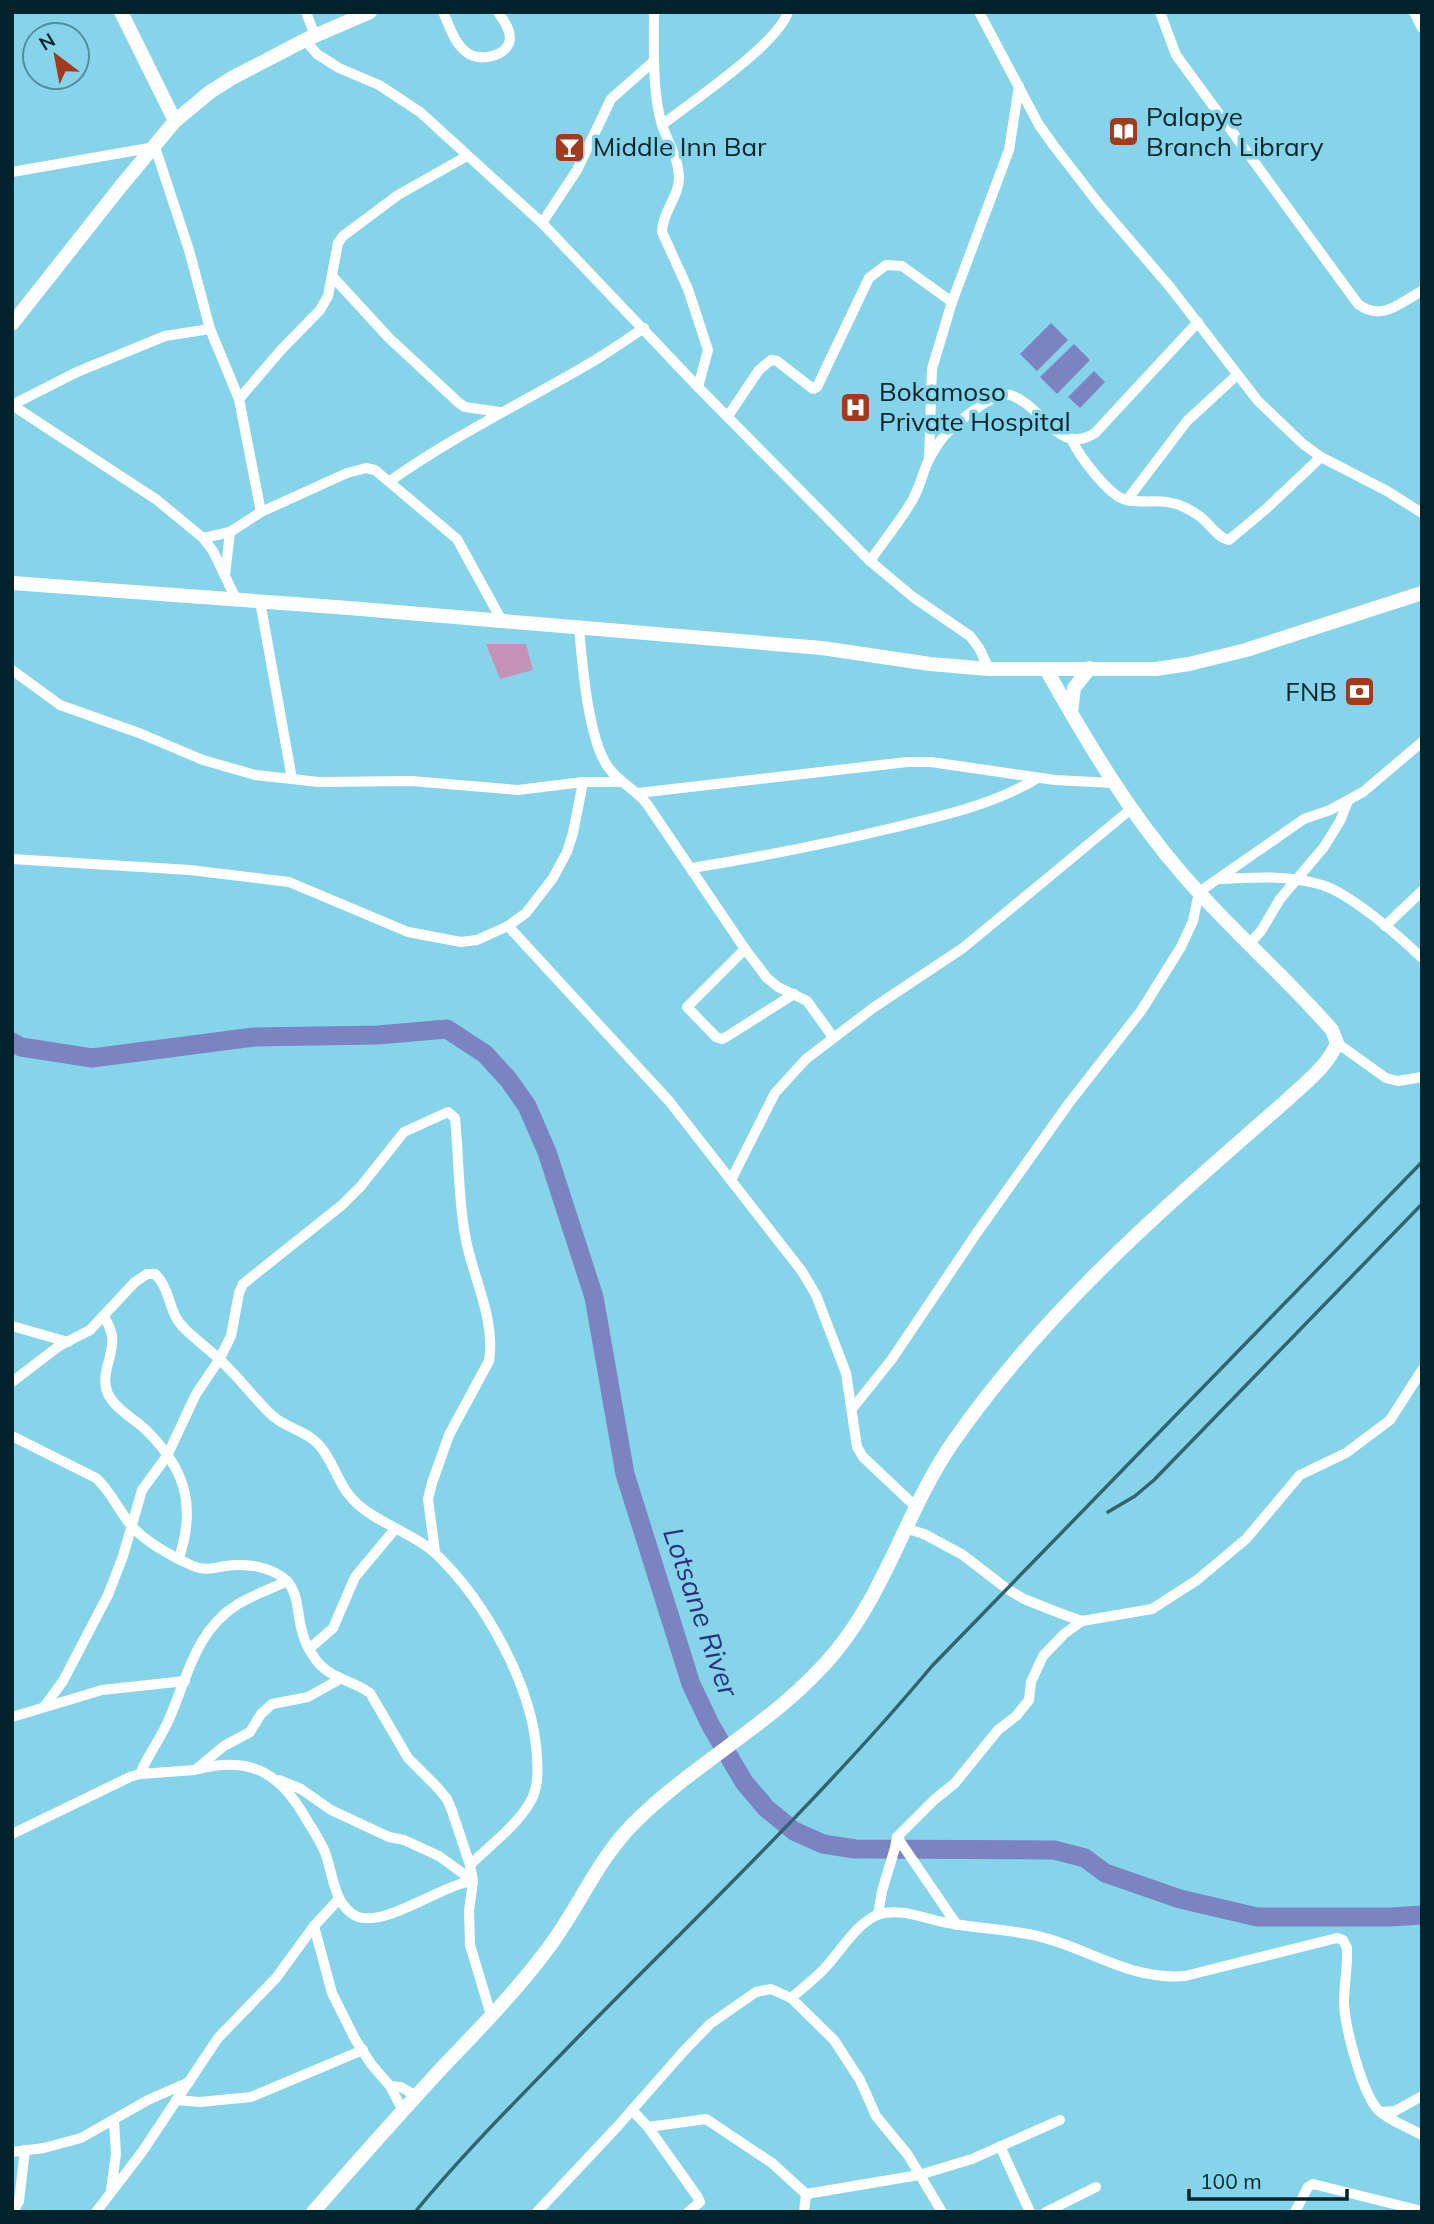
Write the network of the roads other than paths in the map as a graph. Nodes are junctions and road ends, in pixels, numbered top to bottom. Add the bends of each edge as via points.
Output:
1 (121, 12) edge
2 (306, 12) edge
3 (370, 12) edge
4 (443, 12) edge
5 (498, 12) edge
6 (654, 12) edge
7 (788, 12) edge
8 (979, 12) edge
9 (1160, 12) edge
10 (1414, 12) edge
11 (1422, 28) edge
12 (310, 38) junction
13 (654, 61) junction
14 (1020, 86) junction
15 (175, 121) junction
16 (662, 125) junction
17 (155, 147) junction
18 (467, 156) junction
19 (12, 172) edge
20 (542, 223) junction
21 (332, 276) junction
22 (1422, 291) edge
23 (952, 302) junction
24 (1198, 322) junction
25 (12, 324) edge
26 (644, 328) junction
27 (210, 329) junction
28 (1237, 375) junction
29 (698, 387) junction
30 (239, 399) junction
31 (12, 405) edge
32 (501, 412) junction
33 (728, 416) junction
34 (1072, 440) junction
35 (1321, 457) junction
36 (929, 459) junction
37 (390, 481) junction
38 (1127, 500) junction
39 (261, 512) junction
40 (1422, 513) edge
41 (230, 532) junction
42 (203, 538) junction
43 (870, 561) junction
44 (225, 575) junction
45 (12, 583) edge
46 (1422, 593) edge
47 (236, 599) junction
48 (260, 601) junction
49 (502, 621) junction
50 (579, 628) junction
51 (1090, 668) junction
52 (989, 669) junction
53 (1046, 669) junction
54 (12, 670) edge
55 (1071, 714) junction
56 (1422, 742) edge
57 (1038, 778) junction
58 (292, 779) junction
59 (583, 782) junction
60 (621, 782) junction
61 (1112, 783) junction
62 (638, 793) junction
63 (1348, 801) junction
64 (1131, 809) junction
65 (12, 859) edge
66 (692, 868) junction
67 (1218, 879) junction
68 (1298, 880) junction
69 (1422, 891) edge
70 (1199, 892) junction
71 (508, 926) junction
72 (1385, 926) junction
73 (1249, 944) junction
74 (745, 949) junction
75 (1422, 958) edge
76 (794, 994) junction
77 (833, 1037) junction
78 (1337, 1043) junction
79 (1422, 1077) edge
80 (731, 1180) junction
81 (104, 1316) junction
82 (12, 1326) edge
83 (68, 1342) junction
84 (219, 1360) junction
85 (1422, 1370) edge
86 (12, 1382) edge
87 (852, 1409) junction
88 (12, 1436) edge
89 (167, 1456) junction
90 (916, 1507) junction
91 (131, 1526) junction
92 (905, 1528) junction
93 (395, 1529) junction
94 (435, 1552) junction
95 (179, 1558) junction
96 (287, 1581) junction
97 (1082, 1621) junction
98 (309, 1649) junction
99 (340, 1679) junction
100 (185, 1681) junction
101 (44, 1707) junction
102 (12, 1717) edge
103 (195, 1770) junction
104 (140, 1774) junction
105 (277, 1779) junction
106 (12, 1834) edge
107 (897, 1837) junction
108 (470, 1865) junction
109 (473, 1881) junction
110 (338, 1899) junction
111 (878, 1914) junction
112 (957, 1924) junction
113 (314, 1926) junction
114 (791, 1998) junction
115 (491, 2015) junction
116 (363, 2050) junction
117 (190, 2082) junction
118 (390, 2086) junction
119 (416, 2096) junction
120 (1422, 2096) edge
121 (177, 2100) junction
122 (632, 2110) junction
123 (403, 2111) junction
124 (1380, 2112) junction
125 (1060, 2120) dead end
126 (114, 2121) junction
127 (648, 2127) junction
128 (1422, 2134) edge
129 (1000, 2146) junction
130 (25, 2150) junction
131 (12, 2152) edge
132 (919, 2175) junction
133 (1096, 2187) dead end
134 (111, 2190) junction
135 (806, 2194) junction
136 (1422, 2211) edge
137 (13, 2212) edge
138 (96, 2212) edge
139 (313, 2212) edge
140 (537, 2212) edge
141 (688, 2212) edge
142 (804, 2212) edge
143 (942, 2212) edge
144 (1030, 2212) edge
145 (1046, 2212) edge
146 (1295, 2212) edge

1 - 15 street
2 - 12 street
3 - 12 street
4 - 5 street via 462,49 482,57 498,54 510,40
6 - 13 street
7 - 16 street via 778,31 758,50
8 - 14 street
9 - 22 street via 1181,63 1358,304 1370,313 1383,312
10 - 11 street
12 - 15 street via 221,85
12 - 18 street via 317,54 410,104
13 - 16 street
13 - 20 street via 611,99 577,170
14 - 23 street via 1009,150
14 - 24 street via 1054,146
15 - 17 street
16 - 29 street via 677,156 679,186 662,232 688,289 708,350
17 - 19 street
17 - 25 street
17 - 27 street
18 - 20 street
18 - 21 street via 351,228 338,243
20 - 26 street
21 - 30 street via 320,310
21 - 32 street via 389,338 459,403
23 - 33 street via 902,266 886,265 869,278 817,387 771,360
23 - 36 street via 932,369
24 - 28 street
24 - 34 street via 1095,433
26 - 29 street
26 - 32 street via 588,365
27 - 30 street
27 - 31 street via 165,336
28 - 35 street via 1292,435
28 - 38 street via 1188,421
29 - 33 street
30 - 39 street
31 - 42 street via 157,500
32 - 37 street
33 - 43 street
34 - 36 street via 1025,403 1008,394 996,395 946,434
34 - 38 street via 1087,465 1118,497
35 - 38 street via 1229,540 1176,503
35 - 40 street
36 - 43 street via 912,501
37 - 39 street via 375,470 357,470
37 - 49 street via 457,539
39 - 41 street
41 - 42 street
41 - 44 street
42 - 44 street
43 - 52 street via 970,636
44 - 47 street
45 - 47 street
46 - 51 street via 1189,664 1156,669
47 - 48 street
48 - 49 street
48 - 58 street
49 - 50 street
50 - 52 street via 822,648
50 - 60 street via 596,739 606,765
51 - 53 street
51 - 55 street via 1074,688
52 - 53 street
53 - 55 street
54 - 58 street via 60,705 203,760 255,775
55 - 61 street
56 - 63 street
57 - 61 street
57 - 62 street via 907,762
57 - 66 street via 955,813 764,857
58 - 59 street via 411,781 518,790
59 - 60 street
59 - 71 street via 567,852 526,913
60 - 62 street
61 - 64 street
62 - 66 street
63 - 67 street via 1304,819
63 - 68 street via 1324,847
64 - 70 street
64 - 77 street via 963,948
65 - 71 street via 190,870 289,882 408,932 461,942
66 - 74 street
67 - 68 street
67 - 70 street
68 - 72 street via 1324,885
68 - 73 street
69 - 72 street
70 - 73 street
70 - 87 street via 1181,947 1141,1011 1061,1114 892,1359
71 - 80 street via 669,1101
72 - 75 street
73 - 78 street via 1317,1013
74 - 76 street via 767,978
74 - 76 street via 687,1007 716,1037 726,1037
76 - 77 street via 807,1001
77 - 80 street via 775,1093
78 - 79 street via 1386,1078
78 - 90 street via 1312,1077 1130,1238 1054,1316 956,1438
80 - 87 street via 816,1295 846,1373
81 - 83 street
81 - 84 street via 135,1282 155,1274 167,1289 175,1318
81 - 89 street via 112,1340 105,1383 109,1395
82 - 83 street
83 - 86 street
84 - 89 street via 196,1394
84 - 93 street via 274,1416 317,1442 349,1496
84 - 94 street via 231,1336 243,1284 342,1205 404,1132 452,1114 465,1238 491,1331 491,1352 449,1435 432,1483 428,1499
85 - 97 street via 1390,1420 1346,1453 1300,1475 1246,1539 1197,1580 1152,1609
87 - 90 street via 857,1447 863,1457
88 - 91 street via 96,1478
89 - 91 street via 142,1490
89 - 95 street via 178,1470 188,1504
90 - 92 street
91 - 95 street via 150,1544
91 - 101 street via 102,1606 63,1682
92 - 97 street via 963,1555 1024,1599
92 - 115 street via 841,1646 793,1698 654,1805 617,1842 552,1944
93 - 94 street
93 - 98 street via 355,1577 332,1629
94 - 108 street via 493,1626 532,1714 536,1740 536,1788 530,1804
95 - 96 street via 210,1570 243,1565 268,1569
96 - 98 street
96 - 100 street via 226,1613 197,1648
97 - 107 street via 1043,1657 1031,1682 1029,1700 1016,1716
98 - 99 street via 325,1670
99 - 103 street via 308,1697 272,1704 250,1732
99 - 108 street via 370,1693 408,1758 447,1799
100 - 101 street via 102,1690
100 - 104 street
101 - 102 street
103 - 104 street
103 - 105 street via 219,1764 246,1765
104 - 106 street
105 - 109 street via 331,1810 439,1856
105 - 110 street via 294,1798 326,1853
107 - 111 street
107 - 112 street
108 - 109 street
109 - 110 street via 384,1916 356,1916
109 - 115 street via 470,1945
110 - 113 street
111 - 112 street via 913,1914
111 - 114 street
112 - 124 street via 1032,1934 1128,1970 1166,1978 1328,1939 1343,1940 1348,1961 1346,2023 1371,2101
113 - 116 street via 328,1985
113 - 117 street via 276,1978 218,2038
114 - 122 street via 771,1989 741,2001 710,2024
114 - 132 street via 834,2040 876,2116
115 - 119 street
116 - 118 street
116 - 121 street via 251,2097
117 - 121 street
117 - 126 street
118 - 119 street
118 - 123 street
119 - 123 street
120 - 124 street via 1395,2111
121 - 134 street
122 - 127 street
122 - 140 street
123 - 139 street
124 - 128 street
125 - 129 street
126 - 130 street via 81,2138
126 - 134 street
127 - 135 street via 706,2119 772,2163
127 - 141 street via 700,2202
129 - 132 street
129 - 144 street
130 - 131 street
130 - 137 street via 19,2201
132 - 135 street
132 - 143 street
133 - 145 street
134 - 138 street
135 - 142 street
136 - 146 street via 1313,2185

